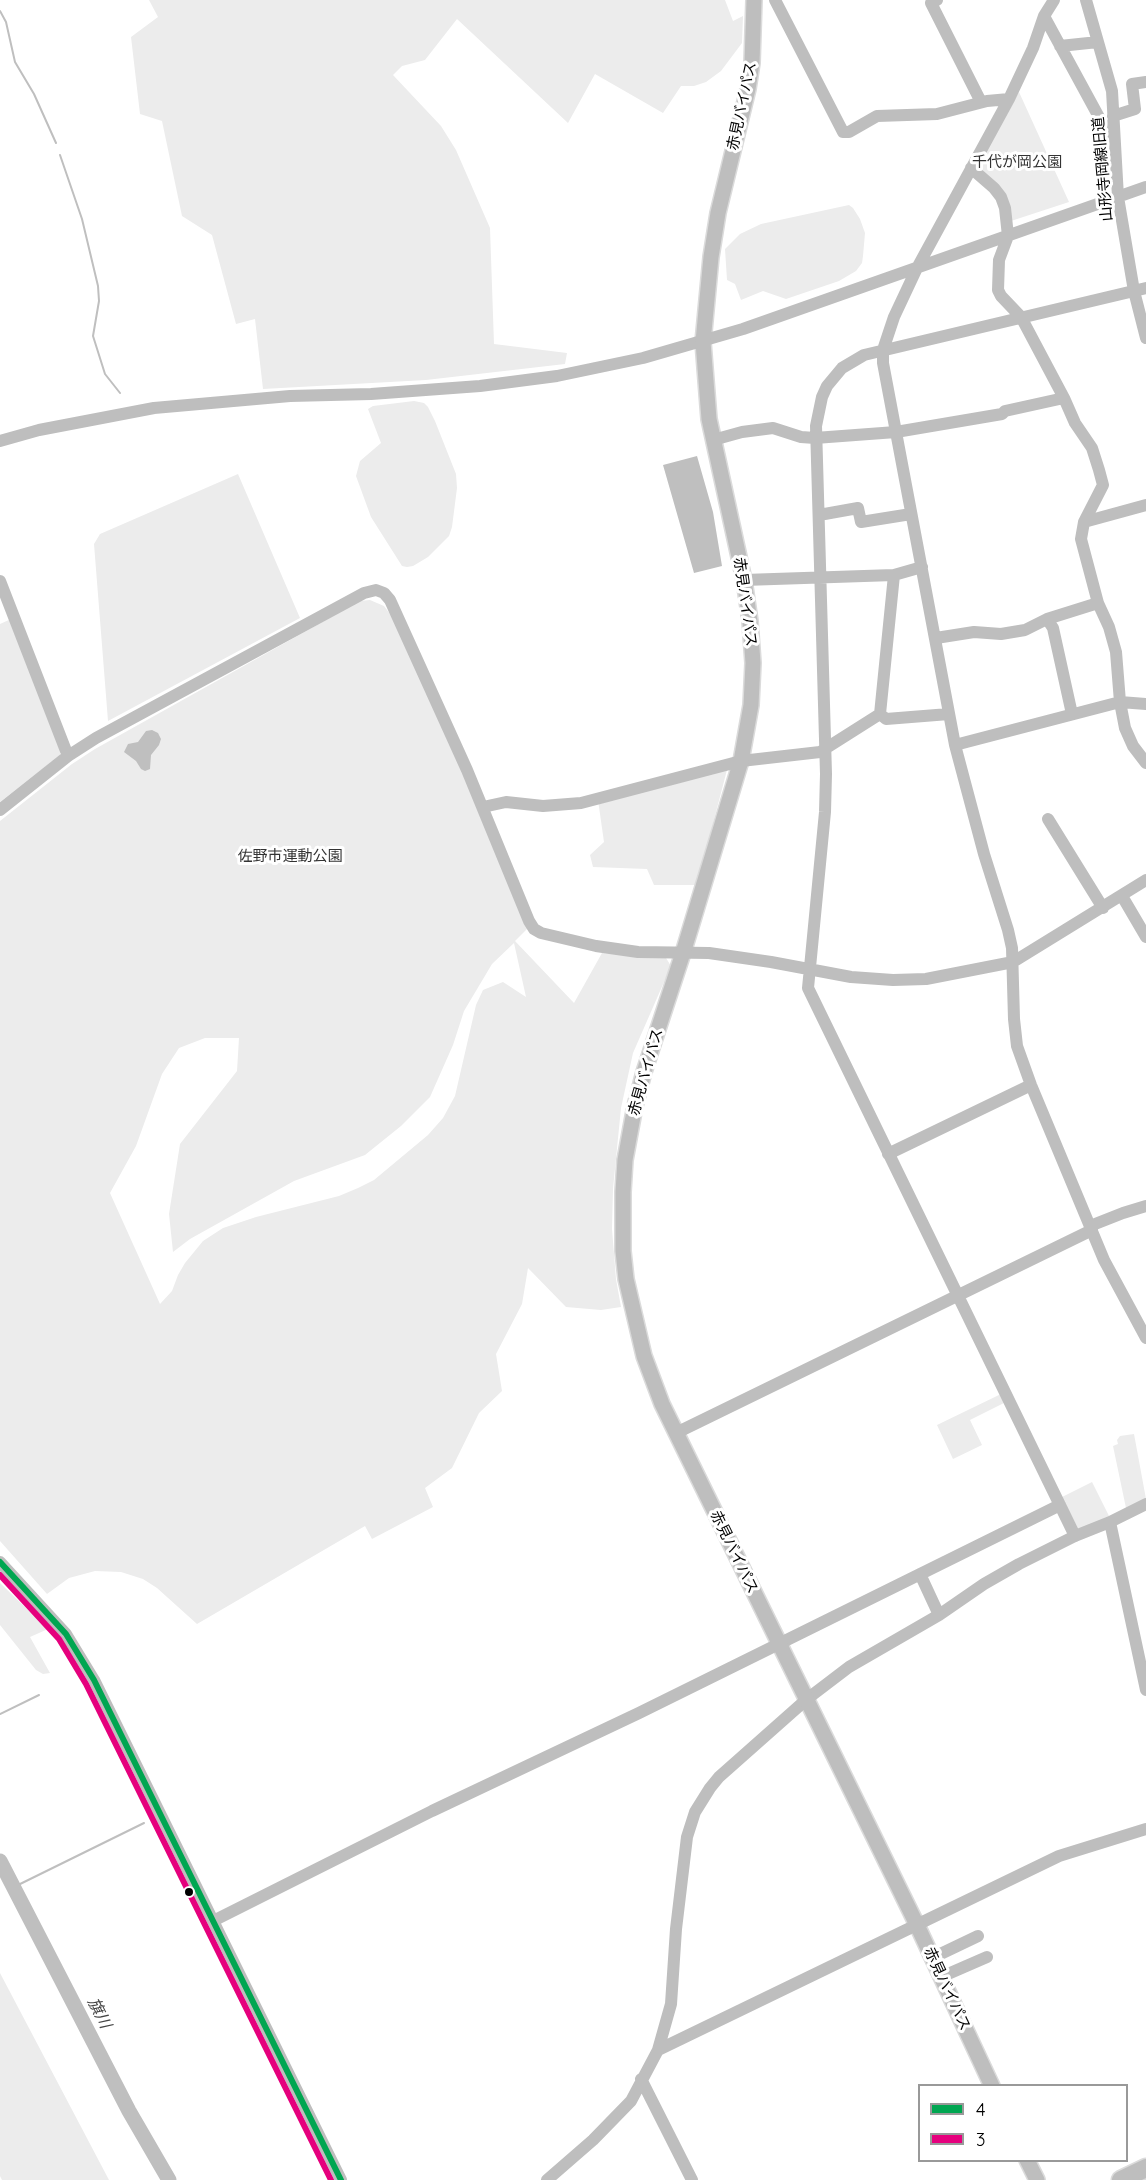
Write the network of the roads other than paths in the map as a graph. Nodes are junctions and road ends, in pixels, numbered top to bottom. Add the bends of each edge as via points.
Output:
1 (754, 0) edge
2 (775, 0) edge
3 (938, 0) edge
4 (1054, 0) edge
5 (1086, 0) edge
6 (1044, 16) junction
7 (1098, 42) junction
8 (1060, 46) junction
9 (1146, 82) edge
10 (1009, 99) junction
11 (981, 102) junction
12 (1113, 116) junction
13 (1114, 144) junction
14 (971, 168) junction
15 (1146, 187) edge
16 (1118, 197) junction
17 (1008, 236) junction
18 (917, 268) junction
19 (1140, 289) edge
20 (1021, 317) junction
21 (1146, 338) edge
22 (704, 342) junction
23 (883, 350) junction
24 (1065, 398) junction
25 (896, 432) junction
26 (816, 438) junction
27 (713, 440) junction
28 (0, 441) edge
29 (1146, 505) edge
30 (911, 514) junction
31 (819, 515) junction
32 (1084, 522) junction
33 (922, 567) junction
34 (894, 575) junction
35 (821, 577) junction
36 (744, 580) junction
37 (0, 581) edge
38 (1098, 603) junction
39 (1047, 619) junction
40 (936, 638) junction
41 (1120, 702) junction
42 (1146, 704) edge
43 (880, 714) junction
44 (949, 714) junction
45 (1072, 714) junction
46 (955, 745) junction
47 (826, 748) junction
48 (68, 756) junction
49 (741, 761) junction
50 (1146, 763) edge
51 (483, 807) junction
52 (0, 810) edge
53 (1048, 819) dead end
54 (1146, 880) edge
55 (1122, 896) junction
56 (1103, 908) junction
57 (1146, 938) edge
58 (683, 953) junction
59 (1013, 962) junction
60 (809, 970) junction
61 (1031, 1085) junction
62 (888, 1154) junction
63 (1146, 1206) edge
64 (1091, 1228) junction
65 (957, 1296) junction
66 (1146, 1338) edge
67 (676, 1433) junction
68 (1146, 1504) edge
69 (1060, 1505) junction
70 (1110, 1522) junction
71 (1075, 1536) junction
72 (0, 1562) edge
73 (920, 1574) junction
74 (939, 1615) junction
75 (779, 1642) junction
76 (1146, 1690) edge
77 (807, 1700) junction
78 (1146, 1829) edge
79 (213, 1921) junction
80 (917, 1925) junction
81 (978, 1936) dead end
82 (987, 1956) dead end
83 (932, 1958) junction
84 (941, 1977) junction
85 (658, 2050) junction
86 (641, 2079) junction
87 (992, 2084) edge
88 (1028, 2162) edge
89 (1146, 2168) edge
90 (341, 2180) edge
91 (547, 2180) edge
92 (692, 2180) edge
93 (1036, 2180) edge
94 (1121, 2180) edge

1 - 22 main road, 赤見バイパス via 752,63 718,213
2 - 11 street via 843,132 877,116 937,114
3 - 11 street via 931,3
4 - 6 street
5 - 7 street, 山形寺岡線旧道
6 - 8 street
6 - 10 street
7 - 8 street
7 - 12 street, 山形寺岡線旧道 via 1112,91
8 - 13 street
9 - 12 street via 1132,84 1135,109
10 - 11 street
10 - 14 street
12 - 13 street, 山形寺岡線旧道
13 - 16 street, 山形寺岡線旧道
14 - 17 street via 1001,197
14 - 18 street
15 - 16 street
16 - 17 street
16 - 19 street, 山形寺岡線旧道
17 - 18 street
17 - 20 street via 999,260 998,290
18 - 22 street
18 - 23 street
19 - 20 street
19 - 21 street, 山形寺岡線旧道
20 - 23 street
20 - 24 street
22 - 27 main road, 赤見バイパス
22 - 28 street via 607,366 520,381 185,404 88,420
23 - 25 street
23 - 26 street via 852,360 833,378 822,397
24 - 25 street via 1002,414
24 - 32 street via 1075,423 1092,448 1103,485
25 - 26 street
25 - 30 street
26 - 27 street via 773,428
26 - 31 street
27 - 36 main road, 赤見バイパス
29 - 32 street
30 - 31 street via 861,522 858,508
30 - 33 street
31 - 35 street
32 - 38 street via 1081,539
33 - 34 street
33 - 40 street
34 - 35 street
34 - 43 street
35 - 36 street
35 - 47 street
36 - 49 main road, 赤見バイパス via 753,663 751,705
37 - 48 street
38 - 39 street
38 - 41 street via 1116,652
39 - 40 street via 1025,630
39 - 45 street via 1053,628
40 - 44 street
41 - 42 street
41 - 45 street
41 - 50 street via 1125,728
43 - 44 street via 886,719
43 - 47 street
44 - 46 street
45 - 46 street
46 - 59 street via 1008,930
47 - 49 street via 820,752
47 - 60 street via 825,812
48 - 51 street via 200,681 376,590 390,600
48 - 52 street
49 - 51 street via 581,803 543,806 506,802
49 - 58 main road, 赤見バイパス
51 - 58 street via 534,929 596,946
53 - 56 street
54 - 55 street
55 - 56 street
55 - 57 street
56 - 59 street
58 - 60 street via 709,953
58 - 67 main road, 赤見バイパス via 635,1106 625,1160 622,1223 626,1279 637,1332 652,1381
59 - 60 street via 926,979 850,977
59 - 61 street via 1017,1046
60 - 62 street via 808,988
61 - 62 street
61 - 64 street
62 - 65 street
63 - 64 street
64 - 65 street
64 - 66 street
65 - 67 street
65 - 69 street
67 - 75 main road, 赤見バイパス
68 - 70 street
69 - 71 street
69 - 73 street
70 - 71 street
70 - 76 street
71 - 74 street via 984,1584
72 - 79 street via 54,1620 80,1655
73 - 74 street
73 - 75 street
74 - 77 street via 849,1667
75 - 77 main road, 赤見バイパス
75 - 79 street
77 - 80 main road, 赤見バイパス
77 - 85 street via 719,1777 691,1822 683,1854 670,2004
78 - 80 street via 1059,1856
79 - 90 street
80 - 83 main road, 赤見バイパス
80 - 85 street
81 - 83 street
82 - 84 street
83 - 84 main road, 赤見バイパス
84 - 87 main road, 赤見バイパス
85 - 86 street
86 - 91 street via 631,2100 616,2117
86 - 92 street
88 - 93 main road
89 - 94 highway

